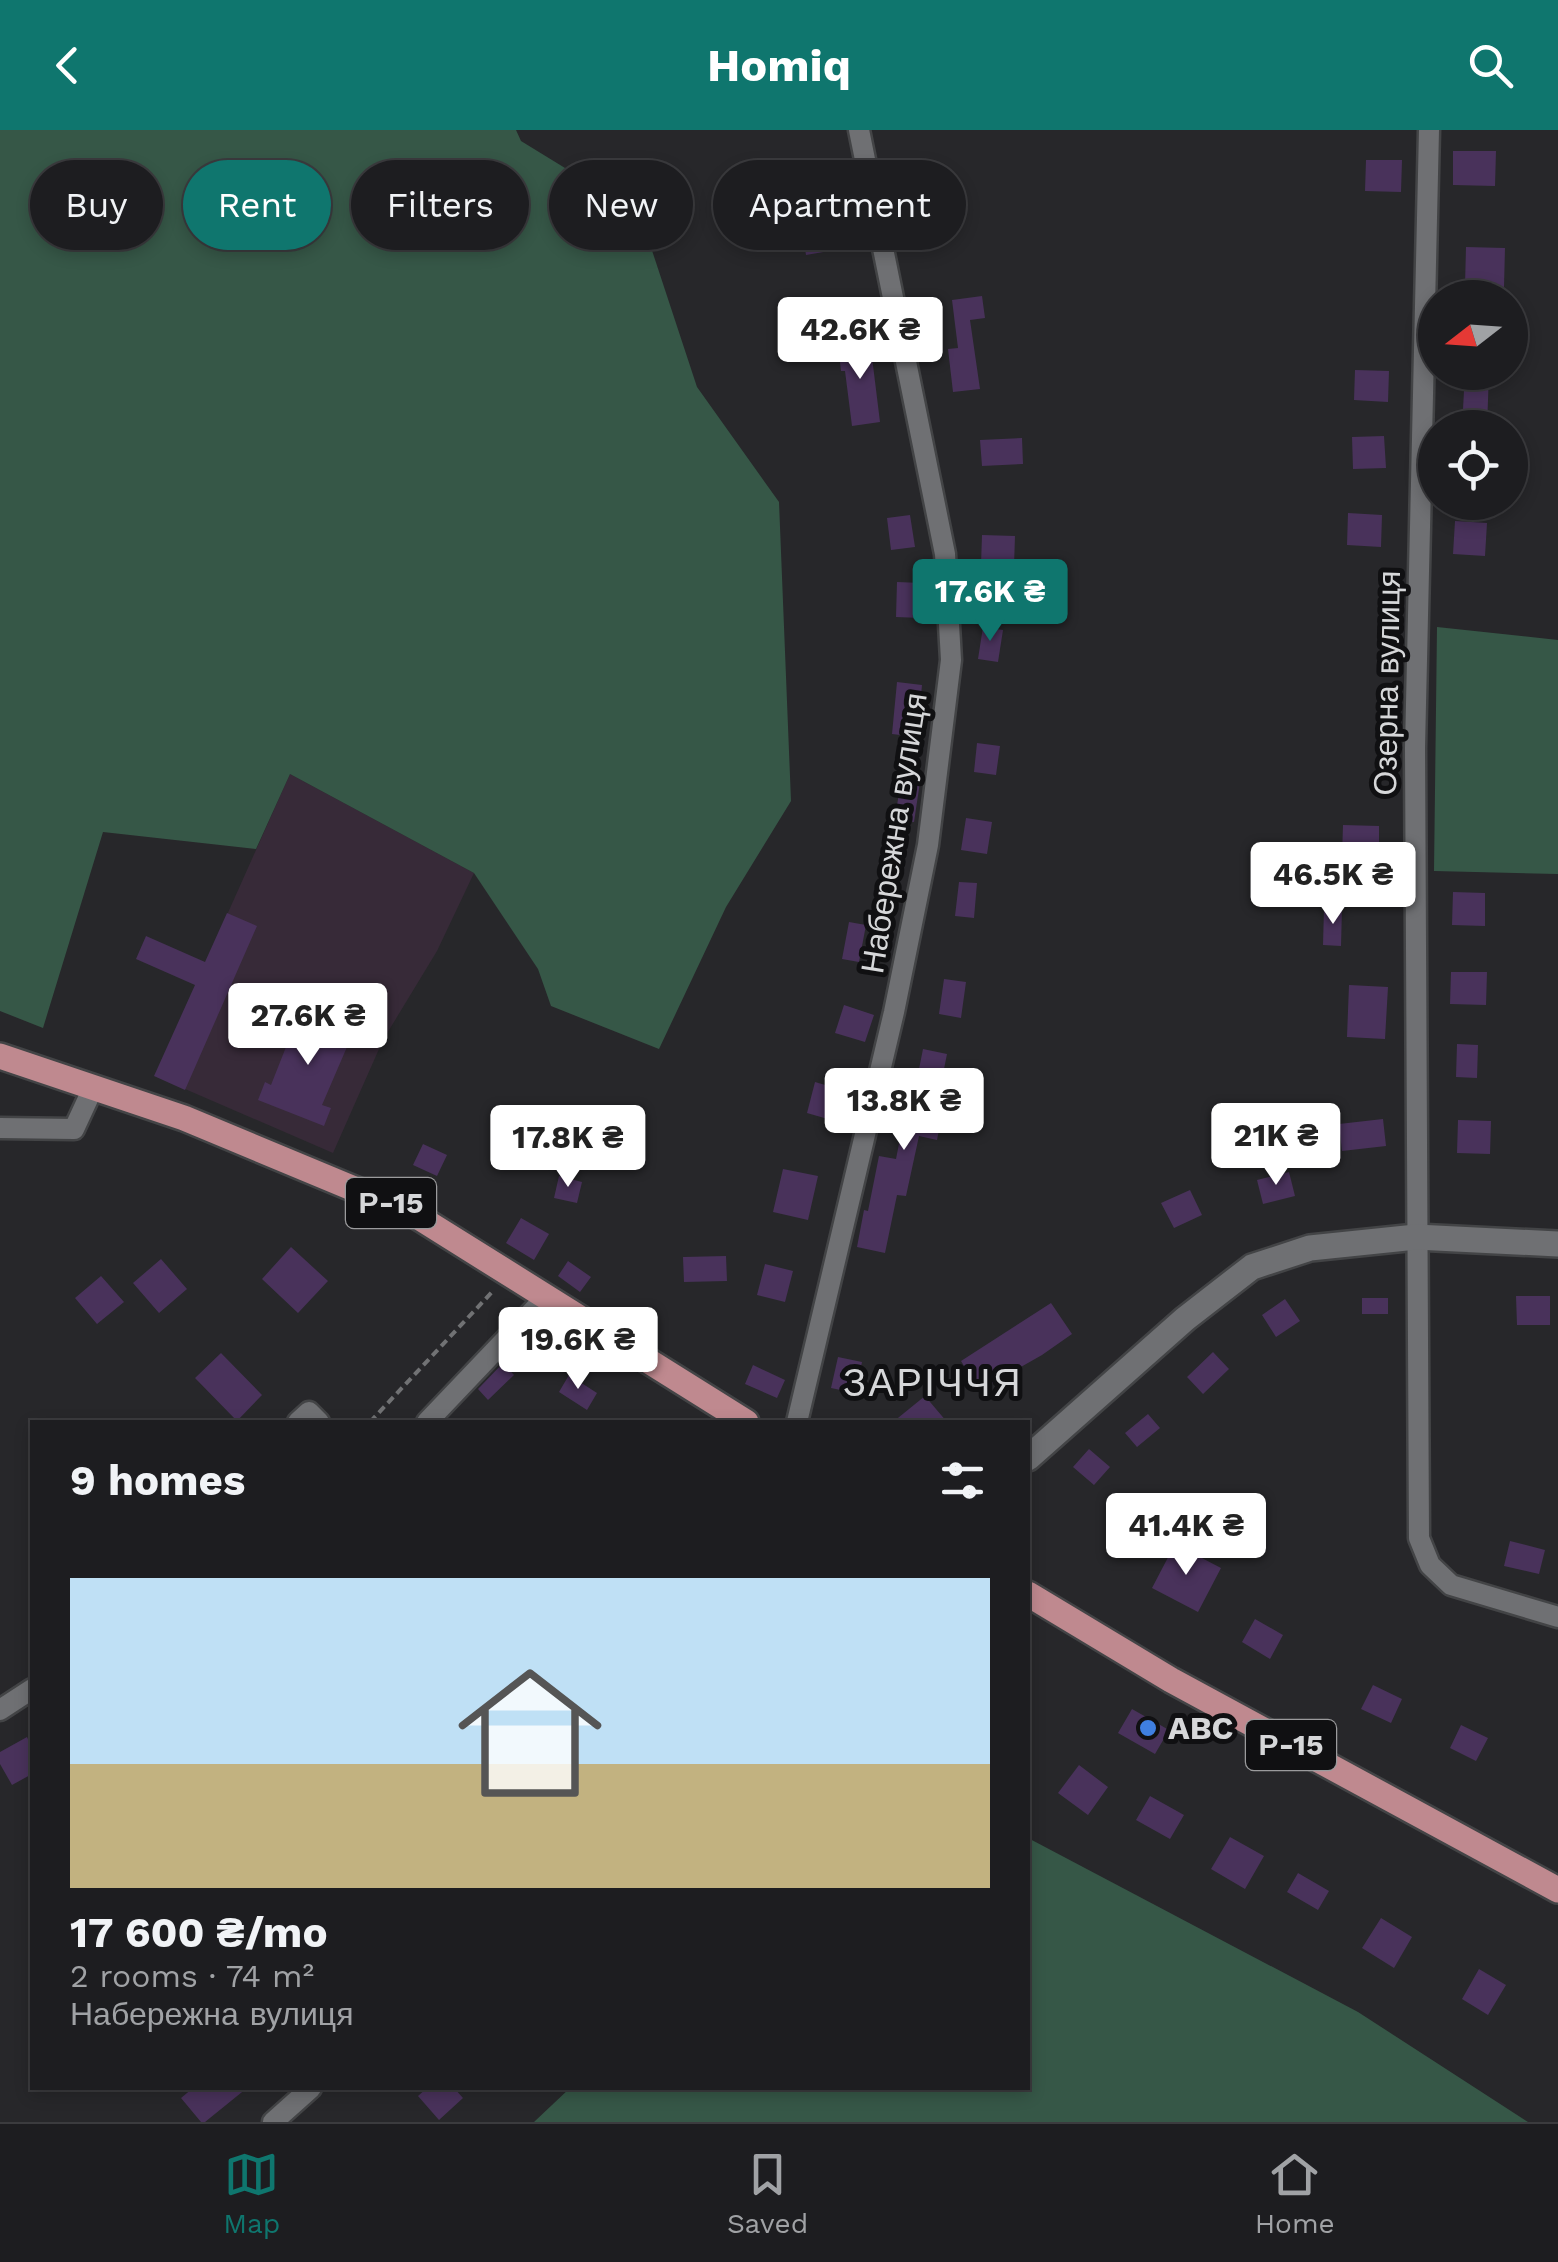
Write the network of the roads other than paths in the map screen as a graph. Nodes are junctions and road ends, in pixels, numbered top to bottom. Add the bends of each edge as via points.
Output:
1 (859, 130) edge
2 (1428, 130) edge
3 (0, 1056) edge
4 (93, 1088) junction
5 (0, 1128) edge
6 (1416, 1237) junction
7 (1558, 1244) edge
8 (546, 1297) junction
9 (429, 1420) edge
10 (743, 1420) edge
11 (797, 1420) edge
12 (1030, 1456) edge
13 (1030, 1595) edge
14 (1558, 1617) edge
15 (30, 1690) edge
16 (0, 1710) edge
17 (1558, 1890) edge
18 (309, 2090) edge
19 (273, 2122) edge

1 - 11 street, Набережна вулиця via 945,554 951,660 928,844
2 - 6 street, Озерна вулиця via 1415,748
3 - 4 main road, Р-15
4 - 5 street via 74,1129
4 - 8 main road, Р-15 via 201,1124 412,1212
6 - 7 street
6 - 12 street via 1310,1248 1252,1267
6 - 14 street, Озерна вулиця via 1419,1538 1430,1565 1451,1585
8 - 9 street
8 - 10 main road, Р-15
13 - 17 main road, Р-15 via 1171,1680
15 - 16 street
18 - 19 street

